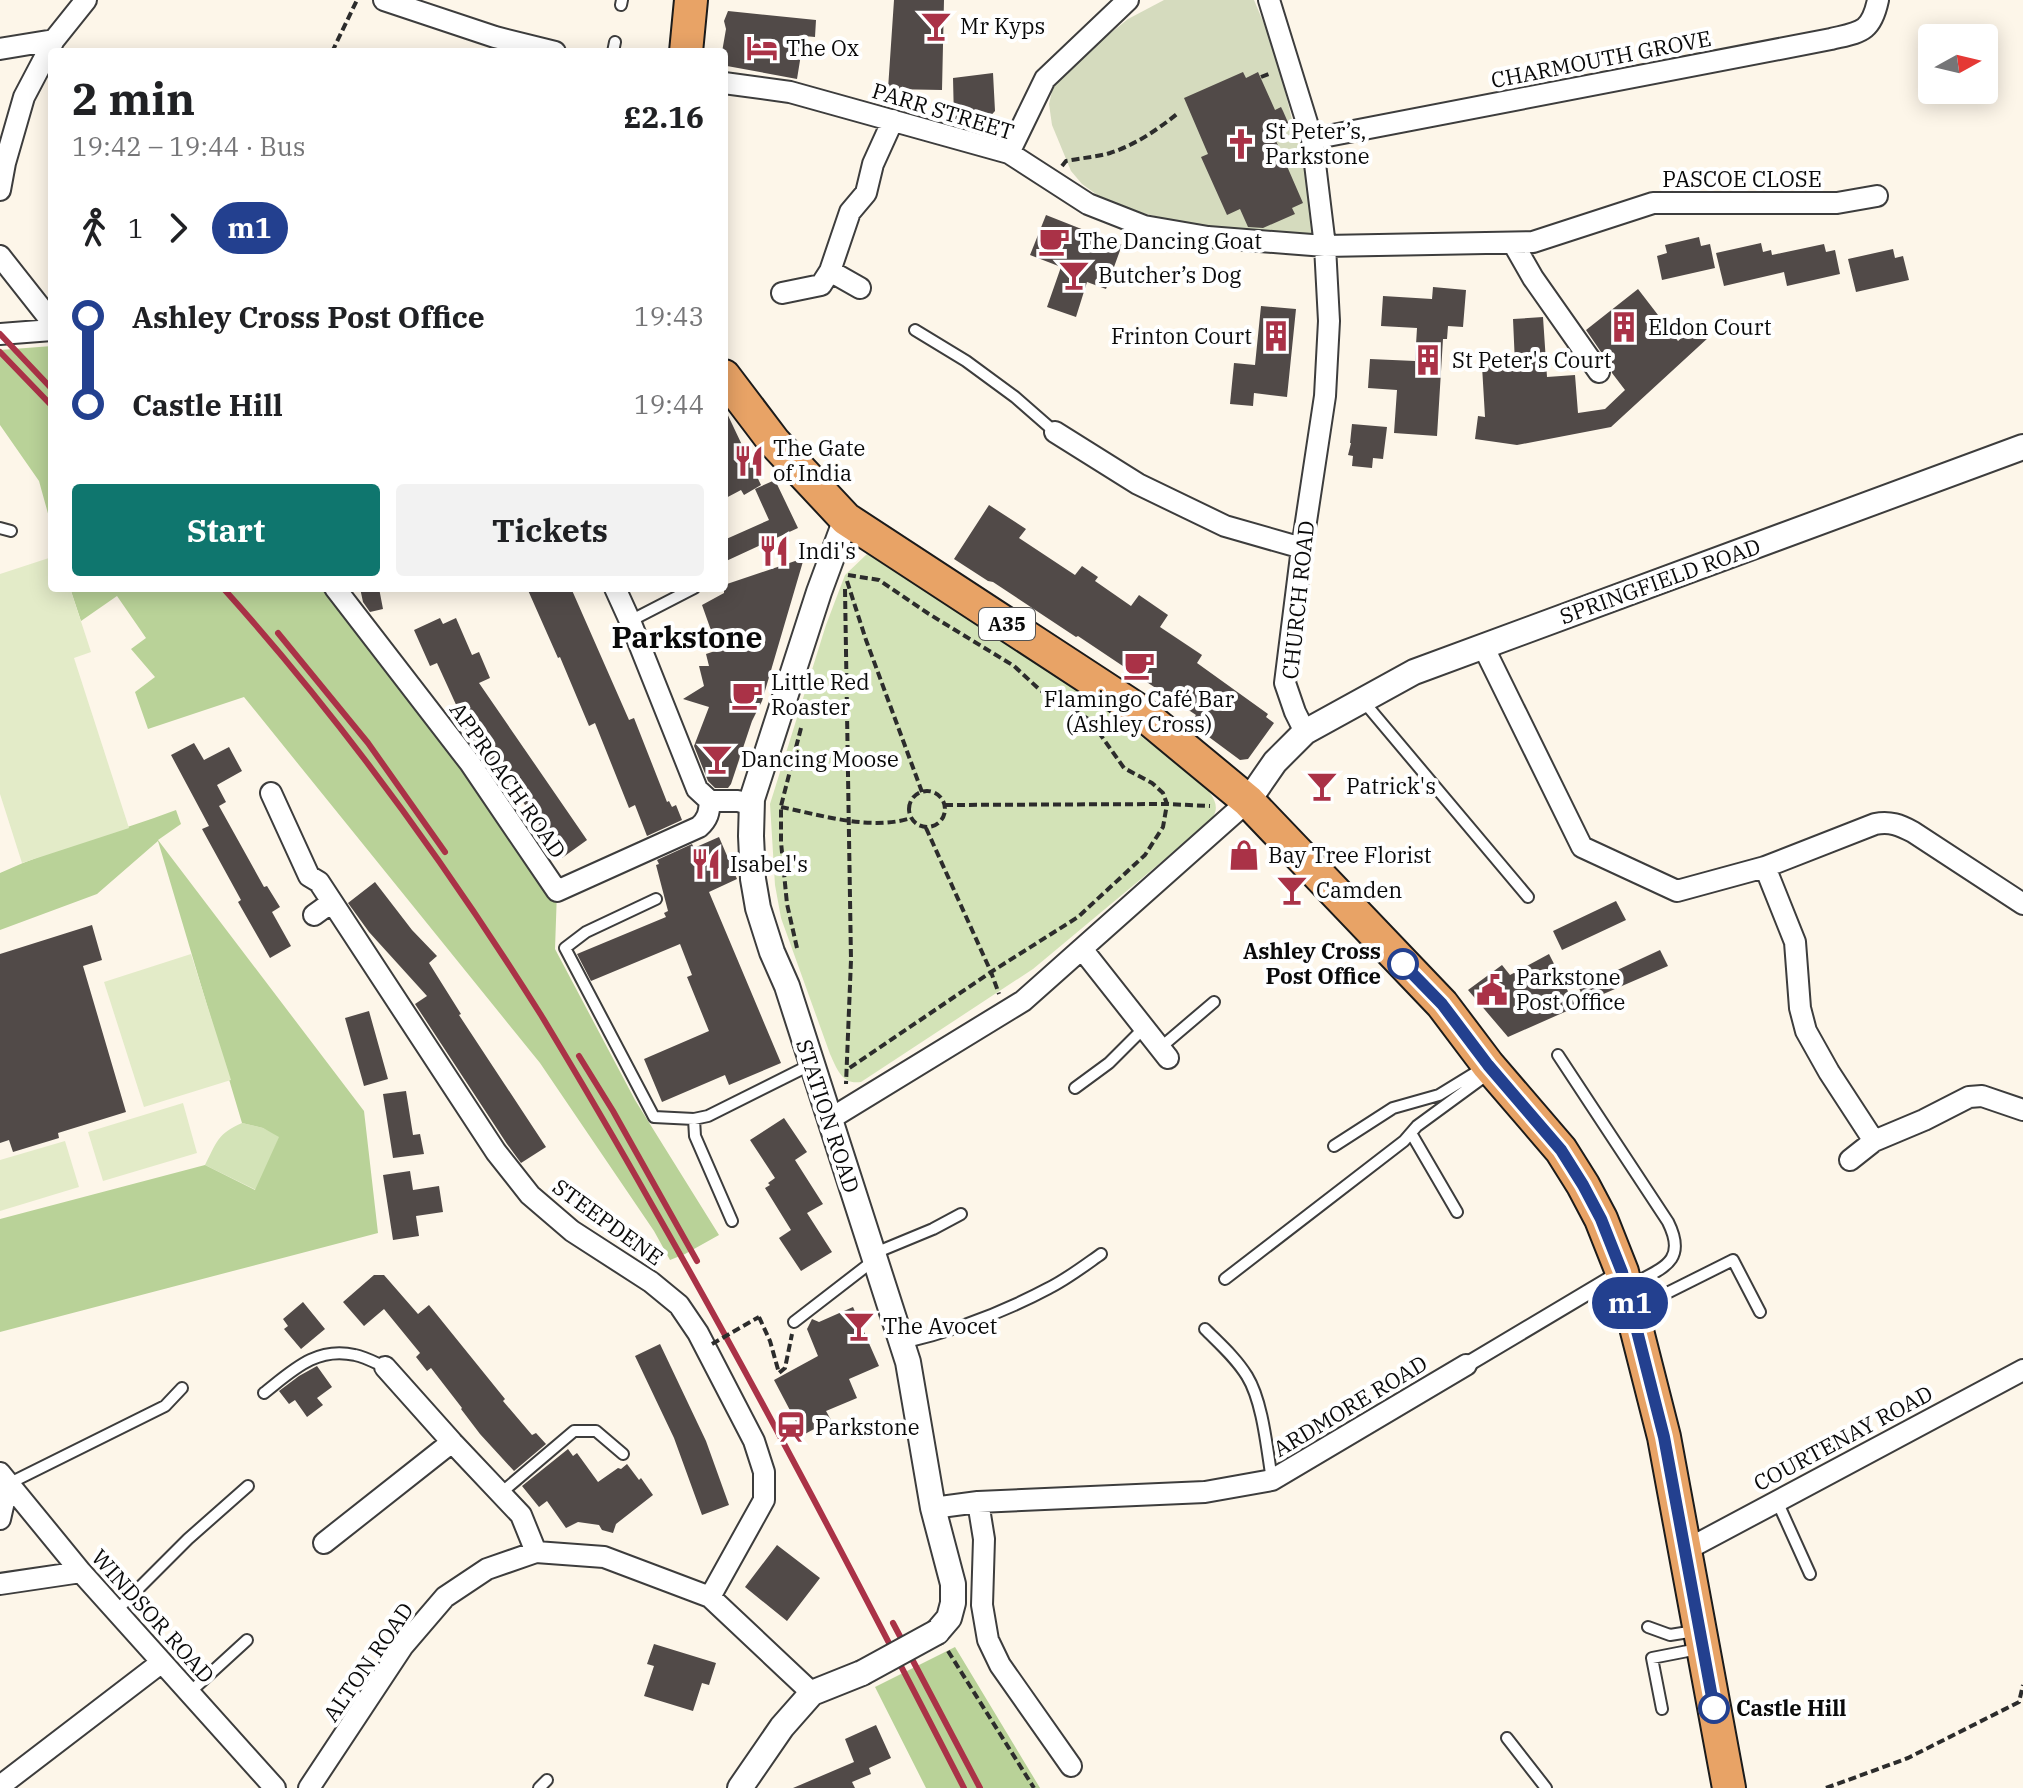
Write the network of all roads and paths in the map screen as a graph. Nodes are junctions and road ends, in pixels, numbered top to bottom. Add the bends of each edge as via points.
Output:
1 (86, 0) edge
2 (357, 0) edge
3 (384, 0) edge
4 (691, 0) edge
5 (1128, 0) edge
6 (1269, 0) edge
7 (1878, 0) edge
8 (54, 40) junction
9 (50, 48) edge
10 (334, 48) edge
11 (539, 48) edge
12 (686, 48) edge
13 (0, 49) edge
14 (48, 51) edge
15 (1268, 75) dead end
16 (1261, 77) dead end
17 (728, 84) edge
18 (1177, 114) dead end
19 (893, 120) junction
20 (1312, 139) junction
21 (1009, 153) junction
22 (1050, 180) junction
23 (0, 190) edge
24 (1877, 196) dead end
25 (1513, 243) junction
26 (1325, 246) junction
27 (0, 256) edge
28 (830, 271) junction
29 (860, 288) dead end
30 (782, 293) dead end
31 (48, 317) edge
32 (48, 330) edge
33 (915, 330) dead end
34 (0, 334) edge
35 (1599, 372) dead end
36 (728, 382) edge
37 (1055, 432) joint
38 (2023, 447) edge
39 (846, 519) junction
40 (1302, 548) junction
41 (845, 575) junction
42 (840, 589) dead end
43 (338, 592) edge
44 (617, 592) edge
45 (686, 592) edge
46 (630, 621) junction
47 (1483, 646) junction
48 (1363, 700) junction
49 (803, 720) dead end
50 (1305, 732) junction
51 (922, 792) junction
52 (271, 793) dead end
53 (710, 801) junction
54 (1248, 801) junction
55 (752, 802) junction
56 (1167, 804) junction
57 (945, 805) junction
58 (781, 806) junction
59 (911, 818) junction
60 (850, 821) junction
61 (926, 828) junction
62 (1765, 867) junction
63 (1528, 897) dead end
64 (656, 899) dead end
65 (332, 902) junction
66 (2023, 904) edge
67 (314, 915) dead end
68 (797, 949) dead end
69 (1082, 949) junction
70 (991, 972) junction
71 (1214, 1002) dead end
72 (1006, 1012) junction
73 (1144, 1028) junction
74 (1164, 1053) joint
75 (1558, 1055) dead end
76 (812, 1064) junction
77 (1490, 1068) junction
78 (848, 1069) junction
79 (1075, 1088) dead end
80 (2023, 1110) edge
81 (837, 1114) junction
82 (694, 1119) junction
83 (1411, 1133) junction
84 (1874, 1141) junction
85 (1334, 1146) dead end
86 (1850, 1160) dead end
87 (1457, 1212) dead end
88 (961, 1214) dead end
89 (732, 1221) dead end
90 (1101, 1254) dead end
91 (874, 1256) junction
92 (1225, 1279) dead end
93 (1626, 1290) junction
94 (1760, 1312) dead end
95 (794, 1322) joint
96 (1205, 1329) dead end
97 (903, 1343) junction
98 (712, 1344) dead end
99 (1466, 1365) joint
100 (385, 1367) joint
101 (2023, 1370) edge
102 (182, 1388) dead end
103 (264, 1393) dead end
104 (452, 1442) junction
105 (623, 1454) dead end
106 (4, 1478) edge
107 (1272, 1480) junction
108 (248, 1486) dead end
109 (501, 1493) junction
110 (1777, 1501) junction
111 (978, 1502) junction
112 (933, 1508) junction
113 (0, 1519) edge
114 (324, 1543) dead end
115 (1686, 1550) junction
116 (536, 1552) junction
117 (81, 1572) junction
118 (1810, 1574) dead end
119 (0, 1584) edge
120 (710, 1597) junction
121 (116, 1611) junction
122 (1648, 1627) dead end
123 (937, 1632) junction
124 (1702, 1639) junction
125 (247, 1640) dead end
126 (162, 1662) junction
127 (2023, 1685) edge
128 (189, 1693) junction
129 (812, 1693) junction
130 (1662, 1709) dead end
131 (1507, 1738) dead end
132 (1071, 1766) dead end
133 (0, 1786) edge
134 (275, 1788) edge
135 (309, 1788) edge
136 (740, 1788) edge
137 (1034, 1788) edge
138 (1546, 1788) edge
139 (1729, 1788) edge
140 (1826, 1788) edge

1 - 8 street
2 - 10 path
3 - 11 street
4 - 12 highway
5 - 21 street via 1045,79
6 - 20 street, CHURCH ROAD
7 - 20 street, CHARMOUTH GROVE via 1873,20 1861,32
8 - 9 street
8 - 13 street
14 - 23 street via 24,97
15 - 16 path
17 - 19 street, PARR STREET via 790,92
18 - 22 path via 1131,145 1066,161
19 - 21 street, PARR STREET
19 - 28 street via 866,193 850,212
20 - 26 street, CHURCH ROAD
21 - 22 street, PARR STREET
22 - 26 street, PARR STREET via 1088,204 1144,226
24 - 25 street, PASCOE CLOSE via 1837,203 1653,203 1533,242
25 - 26 street, PASCOE CLOSE
25 - 35 street
26 - 40 street, CHURCH ROAD via 1325,396
27 - 31 street
28 - 29 street
28 - 30 street via 821,285
32 - 34 street
33 - 37 lane via 978,370
36 - 39 highway, A35 via 774,442
37 - 40 street via 1138,484 1225,526
38 - 47 street, SPRINGFIELD ROAD
39 - 54 highway, A35 via 1138,710
39 - 55 street, STATION ROAD
40 - 50 street, CHURCH ROAD via 1285,683
41 - 42 path
41 - 51 path
41 - 56 path via 879,580 1090,720 1124,768 1152,783
41 - 60 path
43 - 53 street, APPROACH ROAD via 470,763 557,891 699,827
44 - 46 street
45 - 46 lane
46 - 53 street via 697,789
47 - 48 street, SPRINGFIELD ROAD via 1414,672
47 - 62 street via 1582,847 1677,891
48 - 50 street, SPRINGFIELD ROAD
48 - 63 lane
49 - 58 path
50 - 54 street via 1275,762
51 - 57 path via 940,797
51 - 59 path via 913,798
52 - 65 street, STEEPDENE via 309,876
53 - 55 street
54 - 56 path via 1217,807
54 - 69 street
54 - 77 highway, A35 via 1442,1004
55 - 58 path
55 - 76 street, STATION ROAD via 758,908
56 - 57 path
56 - 70 path via 1163,827 1145,855 1078,917
57 - 61 path via 937,825
58 - 60 path
58 - 68 path via 787,904
59 - 60 path
59 - 61 path
60 - 78 path
61 - 70 path
62 - 66 street via 1888,822 1913,832
62 - 84 street via 1795,942 1806,1031
64 - 82 lane via 586,932 565,948 654,1117
65 - 67 street
65 - 120 street, STEEPDENE via 496,1152 530,1195 572,1231 651,1282 679,1305 698,1333 754,1441 764,1472 764,1500
69 - 72 street
69 - 73 street
70 - 72 path
70 - 78 path
71 - 74 lane
72 - 81 street
73 - 74 street
73 - 79 lane
75 - 93 lane via 1676,1238 1670,1261
76 - 81 street, STATION ROAD
76 - 82 lane
77 - 83 lane
77 - 85 lane via 1439,1095 1393,1108
77 - 93 highway, A35 via 1561,1150 1583,1185
78 - 81 path
80 - 84 street via 1982,1096 1969,1097
81 - 91 street, STATION ROAD
82 - 89 lane via 695,1136
83 - 87 lane
83 - 92 lane
84 - 86 street
88 - 91 lane
90 - 97 lane via 998,1314
91 - 95 lane
91 - 97 street, STATION ROAD
93 - 94 lane via 1733,1260
93 - 99 street, ARDMORE ROAD
93 - 115 highway, A35
95 - 98 path, bridge via 785,1368 779,1373 759,1317
96 - 107 lane via 1249,1379
97 - 112 street, STATION ROAD
99 - 107 street, ARDMORE ROAD
100 - 103 lane via 356,1355 330,1353 305,1361
100 - 104 street
101 - 110 street, COURTENAY ROAD
102 - 106 lane via 165,1406
104 - 109 street
104 - 114 street
105 - 109 lane via 596,1431 574,1431
106 - 113 street
106 - 117 street, WINDSOR ROAD
107 - 111 street, ARDMORE ROAD via 1205,1492
108 - 121 lane
109 - 116 street via 521,1515
110 - 115 street, COURTENAY ROAD
110 - 118 lane
111 - 112 street, ARDMORE ROAD
111 - 132 street via 988,1640
112 - 123 street, STATION ROAD via 953,1584 949,1618
115 - 124 highway, A35
116 - 120 street, ALTON ROAD via 604,1557
116 - 135 street, ALTON ROAD via 487,1569 445,1597 403,1646
117 - 119 street
117 - 121 street, WINDSOR ROAD
120 - 129 street, ALTON ROAD
121 - 126 street, WINDSOR ROAD
122 - 124 lane
123 - 129 street, bridge
123 - 137 path
124 - 130 lane via 1652,1658
124 - 139 highway, A35
125 - 128 lane
126 - 128 street, WINDSOR ROAD
126 - 133 street
127 - 140 path via 2019,1702 1908,1758
128 - 134 street, WINDSOR ROAD
129 - 136 street
131 - 138 lane

